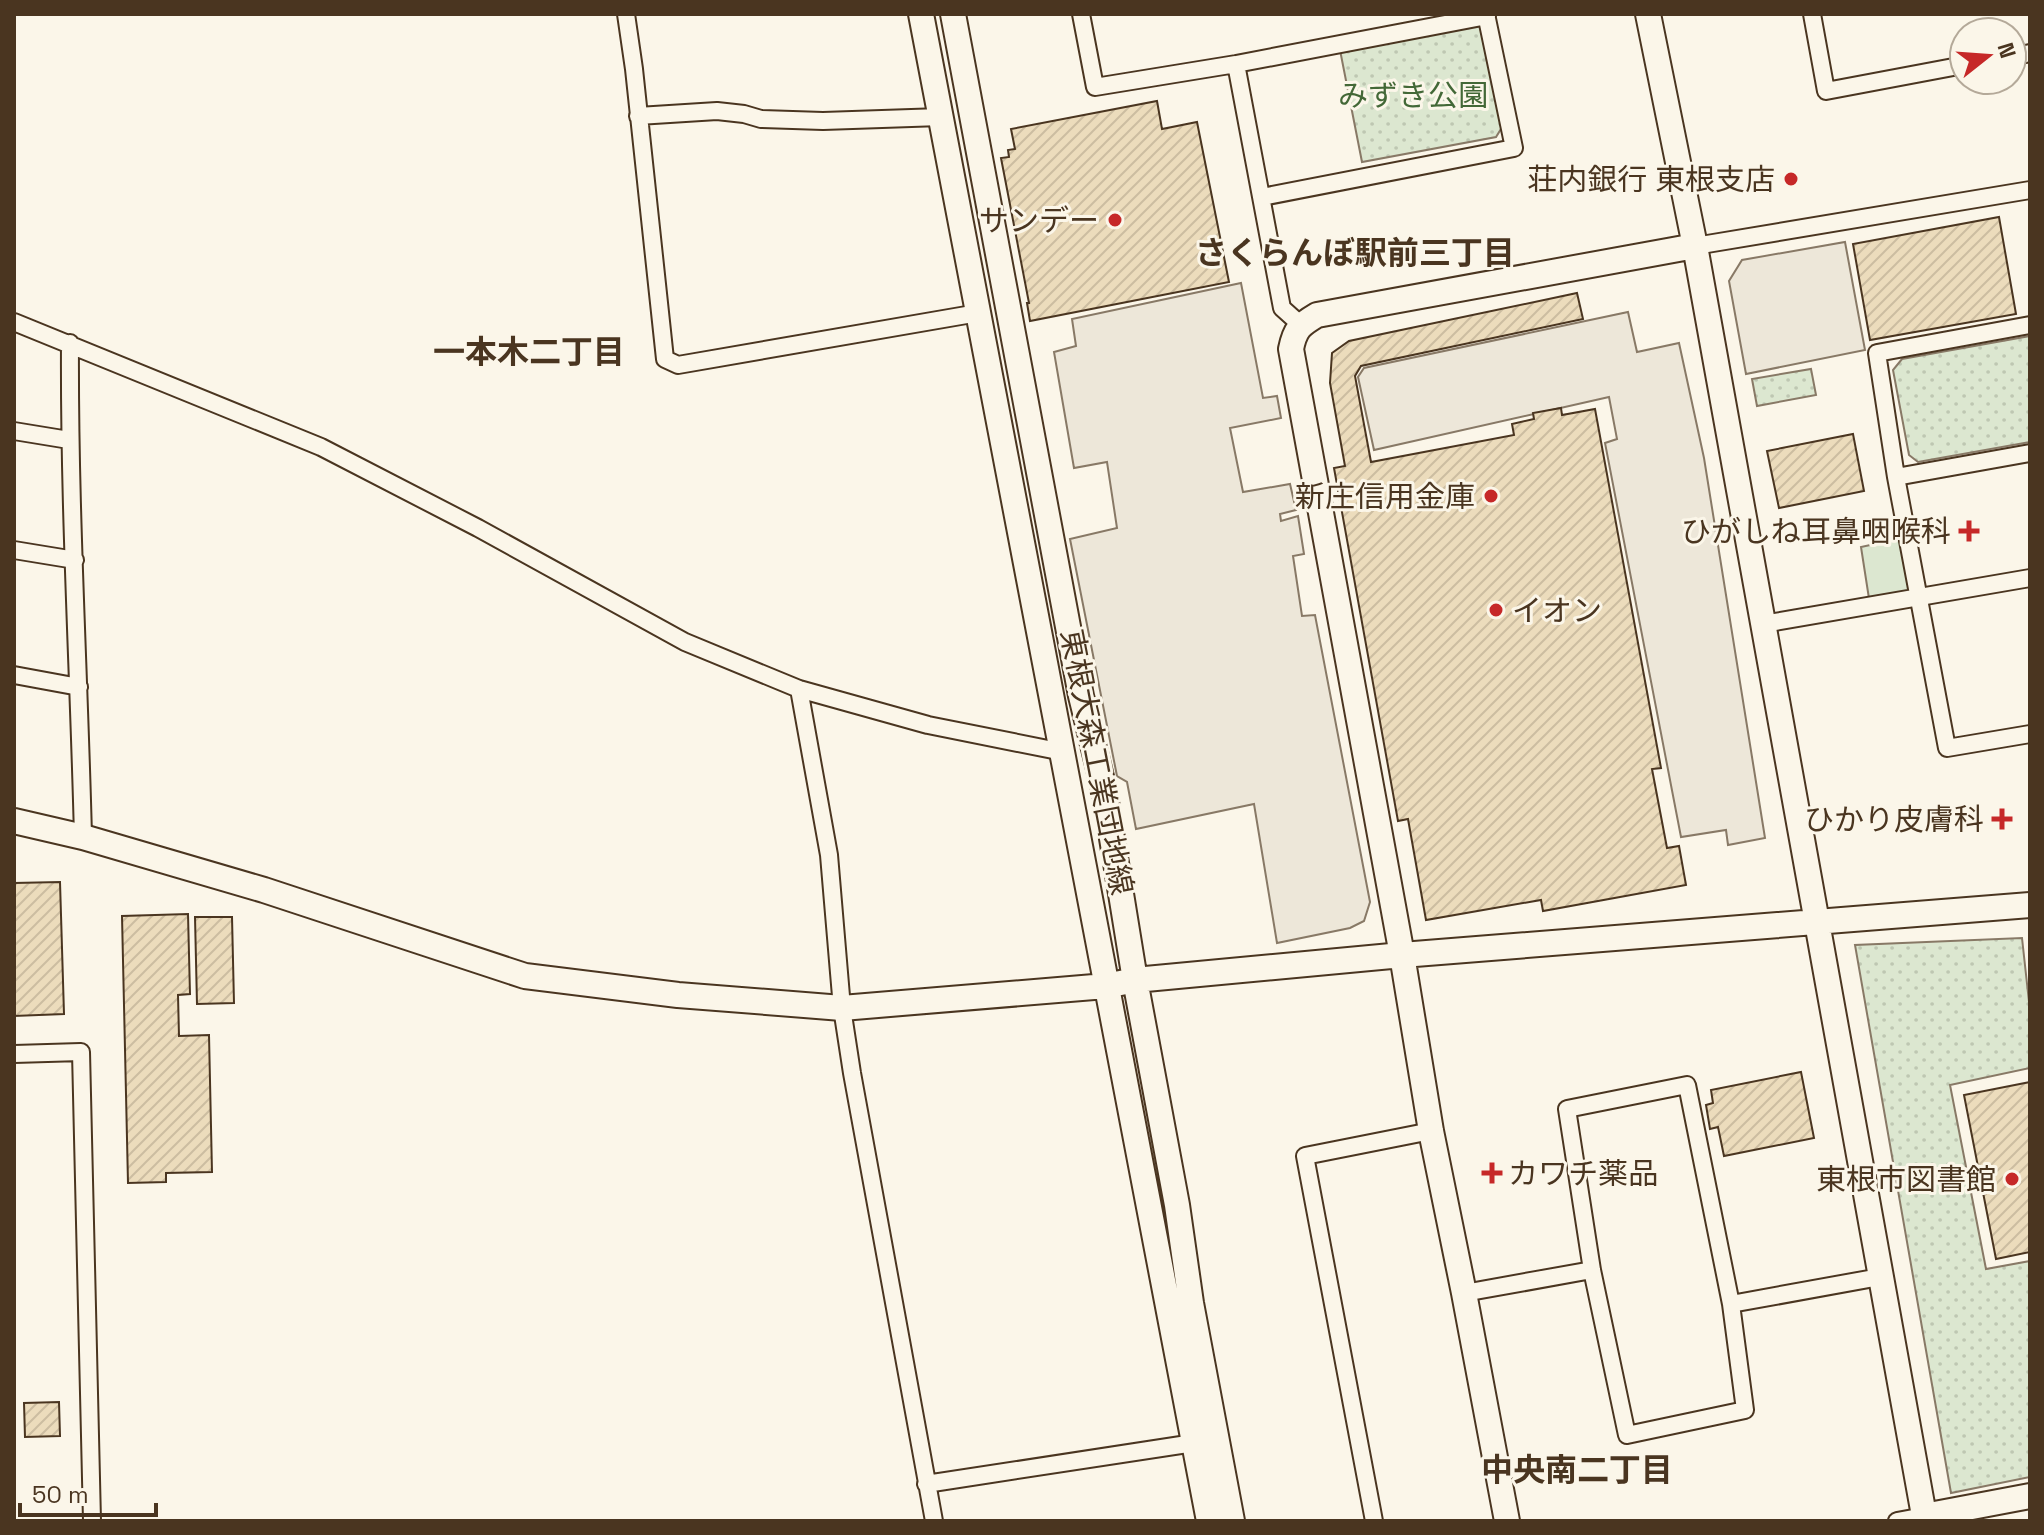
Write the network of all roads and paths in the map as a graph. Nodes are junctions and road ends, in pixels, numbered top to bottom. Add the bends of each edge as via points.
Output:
1 (626, 14) edge
2 (921, 14) edge
3 (953, 14) edge
4 (1081, 14) edge
5 (1648, 14) edge
6 (1812, 14) edge
7 (1487, 15) edge
8 (1236, 64) junction
9 (1948, 68) edge
10 (638, 116) junction
11 (941, 117) junction
12 (2030, 190) edge
13 (1262, 197) junction
14 (1695, 246) junction
15 (978, 313) junction
16 (14, 322) edge
17 (1301, 325) junction
18 (2030, 325) edge
19 (70, 343) junction
20 (14, 431) edge
21 (69, 440) junction
22 (2030, 453) edge
23 (1896, 477) junction
24 (14, 550) edge
25 (75, 560) junction
26 (2030, 578) edge
27 (1919, 597) junction
28 (1763, 624) junction
29 (14, 675) edge
30 (79, 687) junction
31 (799, 689) junction
32 (2030, 734) edge
33 (1063, 752) junction
34 (14, 821) edge
35 (83, 837) junction
36 (2030, 905) edge
37 (1816, 921) junction
38 (1402, 955) junction
39 (1135, 980) junction
40 (1106, 986) junction
41 (842, 1008) junction
42 (14, 1054) edge
43 (1431, 1131) junction
44 (1592, 1270) junction
45 (1880, 1277) junction
46 (1464, 1293) junction
47 (1731, 1304) junction
48 (1194, 1443) junction
49 (926, 1484) junction
50 (2030, 1496) edge
51 (1925, 1518) edge
52 (92, 1521) edge
53 (934, 1521) edge
54 (1209, 1521) edge
55 (1232, 1521) edge
56 (1374, 1521) edge
57 (1507, 1521) edge
58 (1897, 1521) edge

1 - 10 street
2 - 11 street, 東根大森工業団地線
3 - 39 street, 東根大森工業団地線 via 1081,696 1104,789
4 - 8 street via 1095,87
5 - 14 street
6 - 9 street via 1826,91
7 - 8 street
7 - 13 street via 1514,148
8 - 13 street
10 - 11 street via 717,111 823,121
10 - 15 street via 665,359 678,365
11 - 15 street, 東根大森工業団地線
12 - 14 street
13 - 17 street via 1282,308
14 - 17 street via 1317,315
14 - 28 street
15 - 33 street, 東根大森工業団地線
16 - 19 street
17 - 38 street via 1291,349
18 - 23 street via 1877,353
19 - 21 street
19 - 31 street via 321,447 685,642
20 - 21 street
21 - 25 street
22 - 23 street
23 - 27 street
24 - 25 street
25 - 30 street
26 - 27 street
27 - 28 street
27 - 32 street via 1947,748
28 - 37 street
29 - 30 street
30 - 35 street
31 - 33 street via 928,725
31 - 41 street via 829,855
33 - 40 street, 東根大森工業団地線
34 - 35 street
35 - 41 street via 525,976
36 - 37 street
37 - 38 street
37 - 45 street
38 - 39 street
38 - 43 street
39 - 40 street
39 - 55 street, 東根大森工業団地線
40 - 41 street
40 - 48 street, 東根大森工業団地線
41 - 49 street
42 - 52 street via 81,1052
43 - 46 street
43 - 56 street via 1305,1156
44 - 46 street
44 - 47 street via 1627,1435 1745,1410
44 - 47 street via 1567,1109 1687,1085
45 - 47 street
45 - 51 street
46 - 57 street
48 - 49 street
48 - 54 street, 東根大森工業団地線
49 - 53 street
50 - 51 street
51 - 58 street

